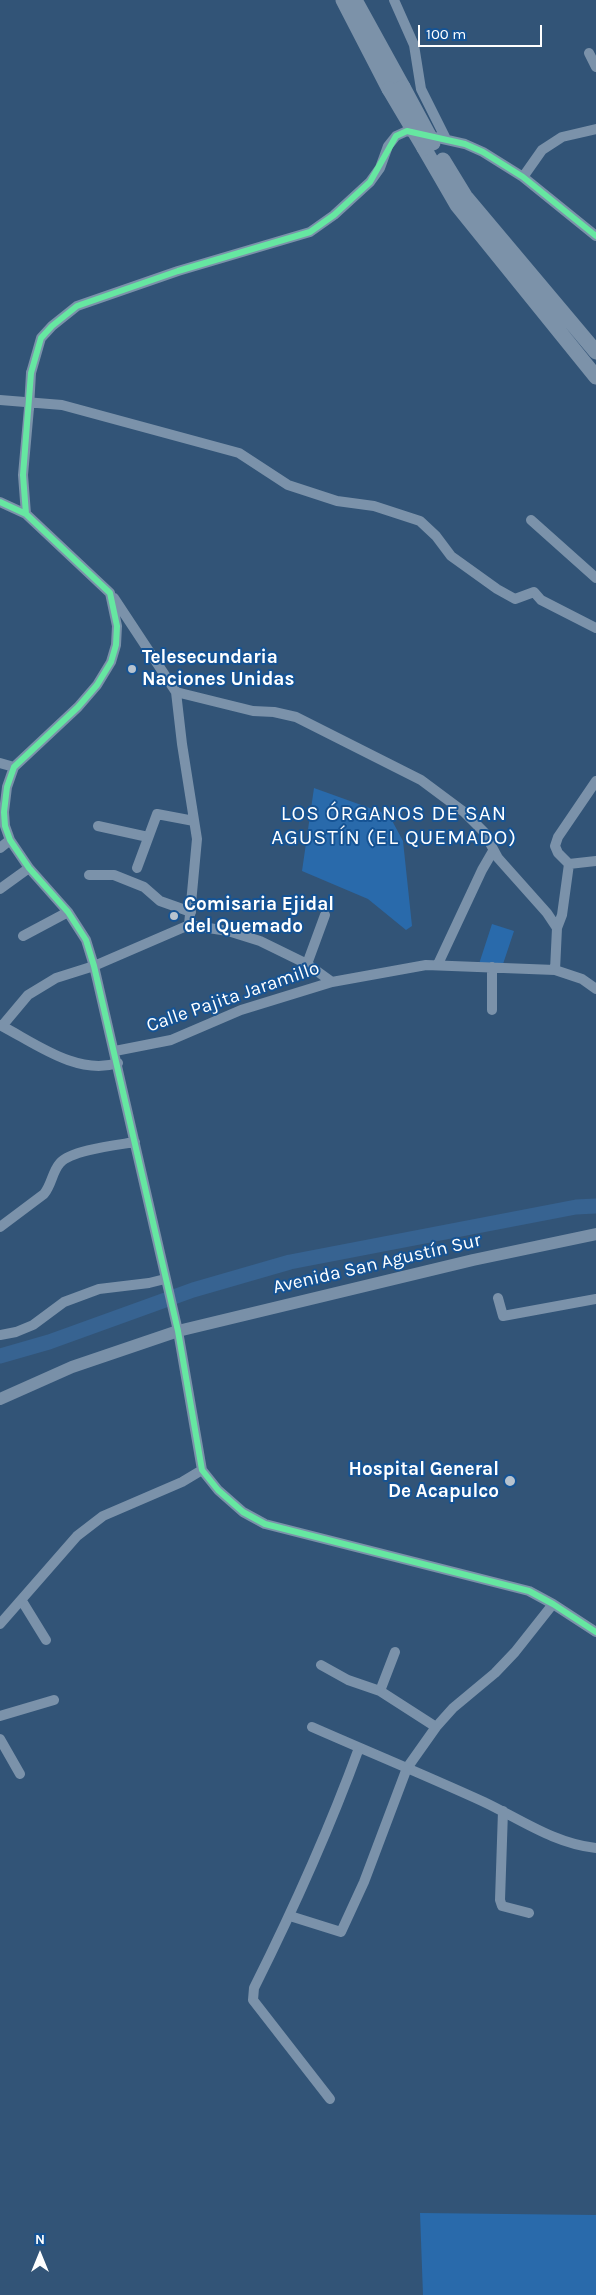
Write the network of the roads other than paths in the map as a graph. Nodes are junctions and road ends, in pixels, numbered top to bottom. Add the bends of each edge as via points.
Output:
1 (343, 0) edge
2 (355, 0) edge
3 (394, 0) edge
4 (589, 53) dead end
5 (596, 67) edge
6 (396, 88) junction
7 (596, 128) edge
8 (435, 144) junction
9 (524, 177) junction
10 (596, 236) edge
11 (596, 352) edge
12 (596, 377) edge
13 (0, 400) edge
14 (0, 502) edge
15 (26, 514) junction
16 (531, 520) dead end
17 (596, 578) edge
18 (110, 593) junction
19 (596, 628) edge
20 (176, 692) junction
21 (0, 763) edge
22 (14, 767) junction
23 (596, 781) edge
24 (194, 821) junction
25 (98, 826) dead end
26 (148, 837) junction
27 (10, 840) junction
28 (0, 848) edge
29 (494, 851) junction
30 (596, 861) edge
31 (569, 864) junction
32 (29, 868) junction
33 (137, 868) dead end
34 (89, 875) dead end
35 (0, 888) edge
36 (68, 912) junction
37 (191, 912) junction
38 (325, 915) dead end
39 (189, 925) junction
40 (557, 928) junction
41 (23, 936) dead end
42 (307, 964) junction
43 (438, 964) junction
44 (94, 966) junction
45 (492, 967) junction
46 (555, 970) junction
47 (332, 982) junction
48 (596, 989) edge
49 (492, 1010) dead end
50 (1, 1026) edge
51 (114, 1051) junction
52 (118, 1063) junction
53 (135, 1142) junction
54 (0, 1227) edge
55 (592, 1235) edge
56 (166, 1282) junction
57 (498, 1298) dead end
58 (596, 1299) edge
59 (178, 1331) junction
60 (0, 1335) edge
61 (0, 1399) edge
62 (202, 1470) junction
63 (22, 1601) junction
64 (553, 1604) junction
65 (0, 1624) edge
66 (596, 1632) edge
67 (46, 1640) dead end
68 (395, 1652) dead end
69 (321, 1665) dead end
70 (380, 1691) junction
71 (54, 1700) dead end
72 (0, 1716) edge
73 (312, 1727) dead end
74 (436, 1727) junction
75 (0, 1739) edge
76 (358, 1748) junction
77 (407, 1768) junction
78 (20, 1774) dead end
79 (503, 1811) junction
80 (596, 1848) edge
81 (529, 1914) dead end
82 (290, 1916) junction
83 (330, 2099) dead end

1 - 6 highway
2 - 6 highway
3 - 8 street via 414,44
4 - 5 street
6 - 8 highway, bridge
7 - 9 street via 562,137 542,150
8 - 9 street via 466,144
8 - 11 highway via 465,196
8 - 12 highway via 457,204
8 - 15 street, bridge via 407,131 396,136 370,182 310,232 178,271 77,306 52,326 41,338 31,373 24,474
9 - 10 street
13 - 19 street via 62,405 239,453 288,485 337,502 374,506 420,521 451,556 497,589 515,599 534,592 542,600
14 - 15 street
15 - 18 street
16 - 17 street
18 - 20 street
18 - 22 street via 117,626 111,662 78,707
20 - 24 street
20 - 29 street via 253,711 296,717 388,762 422,780 478,824
21 - 22 street
22 - 27 street via 4,812
23 - 31 street via 555,846
24 - 26 street via 157,814
24 - 37 street via 196,851
25 - 26 street
26 - 33 street
27 - 28 street
27 - 32 street
29 - 40 street via 548,913
29 - 43 street
30 - 31 street
31 - 40 street via 562,915
32 - 35 street
32 - 36 street
34 - 37 street via 114,875 144,887 160,901
36 - 41 street
36 - 44 street via 86,940
37 - 39 street
38 - 42 street
39 - 42 street via 228,931 260,941
39 - 44 street
40 - 46 street
42 - 47 street
43 - 45 street, Calle Pajita Jaramillo
43 - 47 street, Calle Pajita Jaramillo via 386,970
44 - 50 street via 56,978 28,995
44 - 51 street
45 - 46 street, Calle Pajita Jaramillo
45 - 49 street
46 - 48 street, Calle Pajita Jaramillo via 582,979
47 - 51 street, Calle Pajita Jaramillo via 241,1010 171,1040
50 - 52 street via 71,1061 90,1066
51 - 52 street
52 - 53 street
53 - 54 street via 62,1160 44,1194
53 - 56 street
55 - 59 main road, Avenida San Agustín Sur via 473,1260
56 - 59 street
56 - 60 street via 99,1289 64,1302 33,1325
57 - 58 street via 503,1316
59 - 61 main road, Avenida San Agustín Sur via 72,1367
59 - 62 street
62 - 63 street via 103,1516 78,1536
62 - 64 street via 218,1490 243,1512 265,1524 484,1578 529,1591
63 - 65 street
63 - 67 street
64 - 66 street
64 - 74 street via 508,1659
68 - 70 street
69 - 70 street via 348,1680
70 - 74 street
71 - 72 street
73 - 76 street
74 - 77 street
75 - 78 street
76 - 77 street
76 - 82 street
77 - 79 street
77 - 82 street via 364,1882 341,1932
79 - 80 street via 544,1833
79 - 81 street via 500,1900 502,1906
82 - 83 street via 254,1988 253,2000

